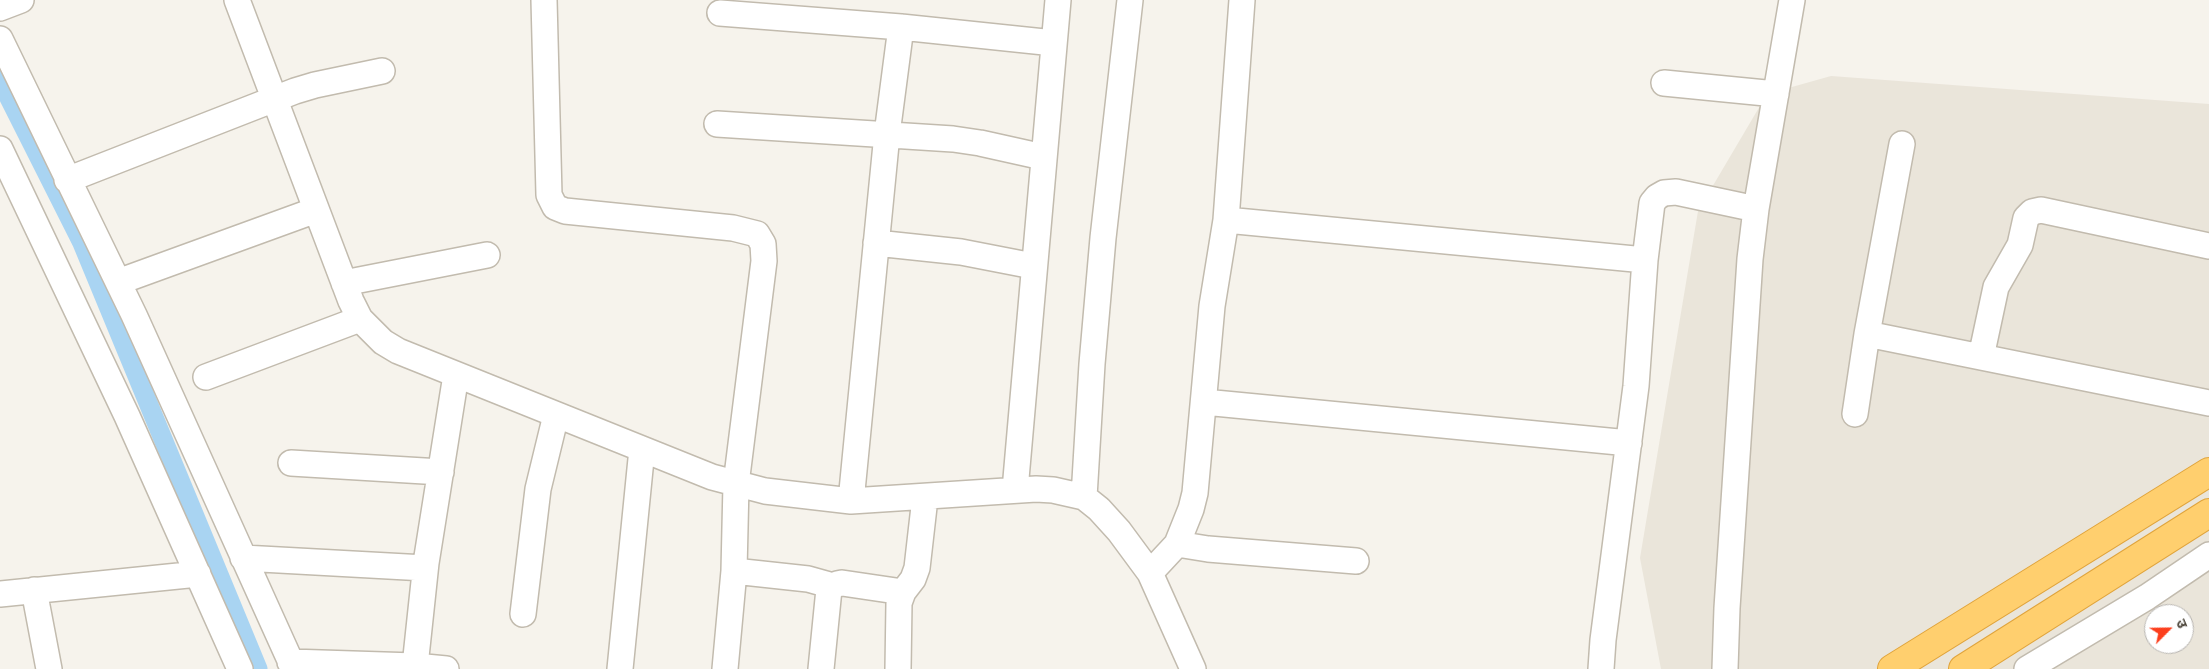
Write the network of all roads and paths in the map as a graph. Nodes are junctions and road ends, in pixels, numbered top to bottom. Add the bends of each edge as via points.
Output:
1 (21, 0) edge
2 (237, 0) edge
3 (544, 0) edge
4 (1058, 0) edge
5 (1130, 0) edge
6 (1242, 0) edge
7 (1792, 0) edge
8 (0, 8) edge
9 (720, 12) dead end
10 (901, 27) junction
11 (0, 39) edge
12 (1054, 44) junction
13 (382, 71) dead end
14 (1664, 83) dead end
15 (1776, 94) junction
16 (275, 99) junction
17 (717, 124) dead end
18 (887, 134) junction
19 (1902, 144) dead end
20 (0, 149) edge
21 (1043, 157) junction
22 (68, 180) junction
23 (1756, 208) junction
24 (316, 210) junction
25 (1226, 220) junction
26 (876, 242) junction
27 (2209, 246) edge
28 (487, 255) dead end
29 (1645, 260) junction
30 (1033, 266) junction
31 (118, 282) junction
32 (344, 283) junction
33 (360, 319) junction
34 (1867, 334) junction
35 (1981, 357) junction
36 (456, 375) junction
37 (206, 376) dead end
38 (1204, 402) junction
39 (2209, 403) edge
40 (1855, 414) dead end
41 (556, 415) junction
42 (1629, 443) junction
43 (642, 449) junction
44 (291, 462) dead end
45 (441, 472) junction
46 (2209, 472) edge
47 (736, 484) junction
48 (1015, 490) junction
49 (1084, 497) junction
50 (925, 498) junction
51 (851, 501) junction
52 (2209, 513) edge
53 (1177, 544) junction
54 (2209, 555) edge
55 (243, 558) junction
56 (1356, 561) dead end
57 (425, 568) junction
58 (734, 571) junction
59 (1150, 573) junction
60 (198, 574) junction
61 (833, 586) junction
62 (34, 590) junction
63 (902, 592) junction
64 (0, 594) edge
65 (523, 614) dead end
66 (292, 665) edge
67 (415, 666) junction
68 (49, 669) edge
69 (240, 669) edge
70 (446, 669) edge
71 (620, 669) edge
72 (725, 669) edge
73 (821, 669) edge
74 (898, 669) edge
75 (1193, 669) edge
76 (1601, 669) edge
77 (1725, 669) edge
78 (1892, 669) edge
79 (1963, 669) edge
80 (2027, 669) edge

1 - 8 street
2 - 16 street
3 - 47 street via 549,195 555,207 565,211 733,228 757,234 763,244 764,261
4 - 12 street
5 - 49 street via 1103,238
6 - 25 street
7 - 15 street
9 - 10 street
10 - 12 street
10 - 18 street
11 - 22 street
12 - 21 street
13 - 16 street via 315,85
14 - 15 street
15 - 23 street
16 - 22 street
16 - 24 street
17 - 18 street
18 - 21 street via 980,143
18 - 26 street
19 - 34 street
20 - 60 street
21 - 30 street
22 - 31 street
23 - 29 street via 1676,192 1664,193 1652,204
23 - 77 street via 1745,326
24 - 31 street
24 - 32 street
25 - 29 street
25 - 38 street via 1212,306
26 - 30 street via 960,252
26 - 51 street
27 - 35 street via 2041,210 2032,212 2026,218 2020,245 1996,287
28 - 32 street
29 - 42 street
30 - 48 street
31 - 55 street
32 - 33 street
33 - 36 street via 383,342 398,351
33 - 37 street
34 - 35 street
34 - 40 street
35 - 39 street
36 - 41 street
36 - 45 street
38 - 42 street
38 - 53 street via 1195,493
41 - 43 street
41 - 65 street via 538,490
42 - 76 street
43 - 47 street
43 - 71 street
44 - 45 street
45 - 57 street
46 - 78 highway
47 - 51 street via 765,491
47 - 58 street
48 - 49 street via 1053,490
48 - 50 street
49 - 59 street via 1120,531
50 - 51 street
50 - 63 street via 918,568
52 - 79 highway
53 - 56 street
53 - 59 street
54 - 80 street via 2147,598
55 - 57 street
55 - 66 street
57 - 67 street
58 - 61 street via 808,579
58 - 72 street
59 - 75 street
60 - 62 street
60 - 69 street
61 - 63 street via 842,583
61 - 73 street via 828,595
62 - 64 street
62 - 68 street
63 - 74 street
66 - 67 street
67 - 70 street

